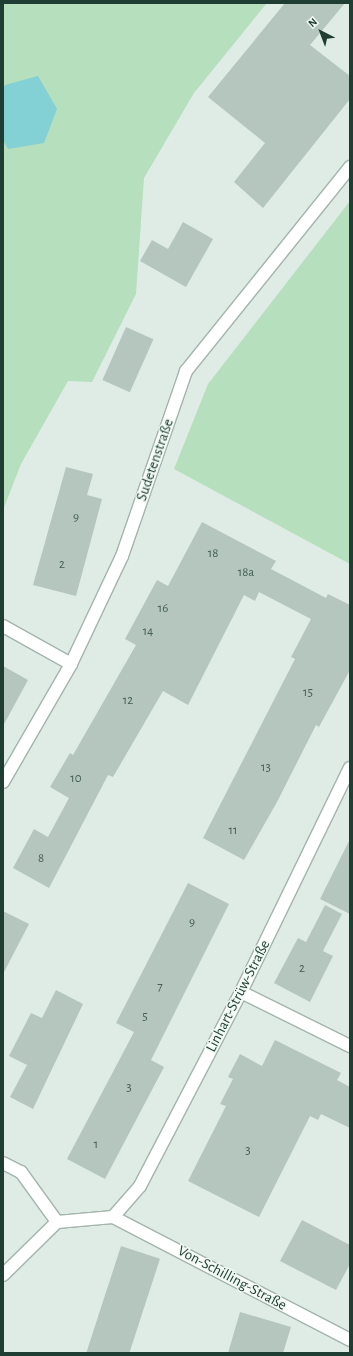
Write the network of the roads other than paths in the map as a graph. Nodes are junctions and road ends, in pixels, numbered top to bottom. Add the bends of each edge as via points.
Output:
1 (350, 167) edge
2 (3, 626) edge
3 (72, 664) junction
4 (350, 768) edge
5 (3, 782) edge
6 (241, 992) junction
7 (350, 1046) edge
8 (3, 1163) edge
9 (113, 1217) junction
10 (57, 1222) junction
11 (3, 1275) edge
12 (350, 1340) edge

1 - 3 street, Sudetenstraße via 186,371 122,556
2 - 3 street
3 - 5 street, Sudetenstraße
4 - 6 street, Linhart-Strüw-Straße
6 - 7 street
6 - 9 street, Linhart-Strüw-Straße via 140,1186
8 - 10 street via 21,1172
9 - 10 street
9 - 12 street, Von-Schilling-Straße
10 - 11 street

